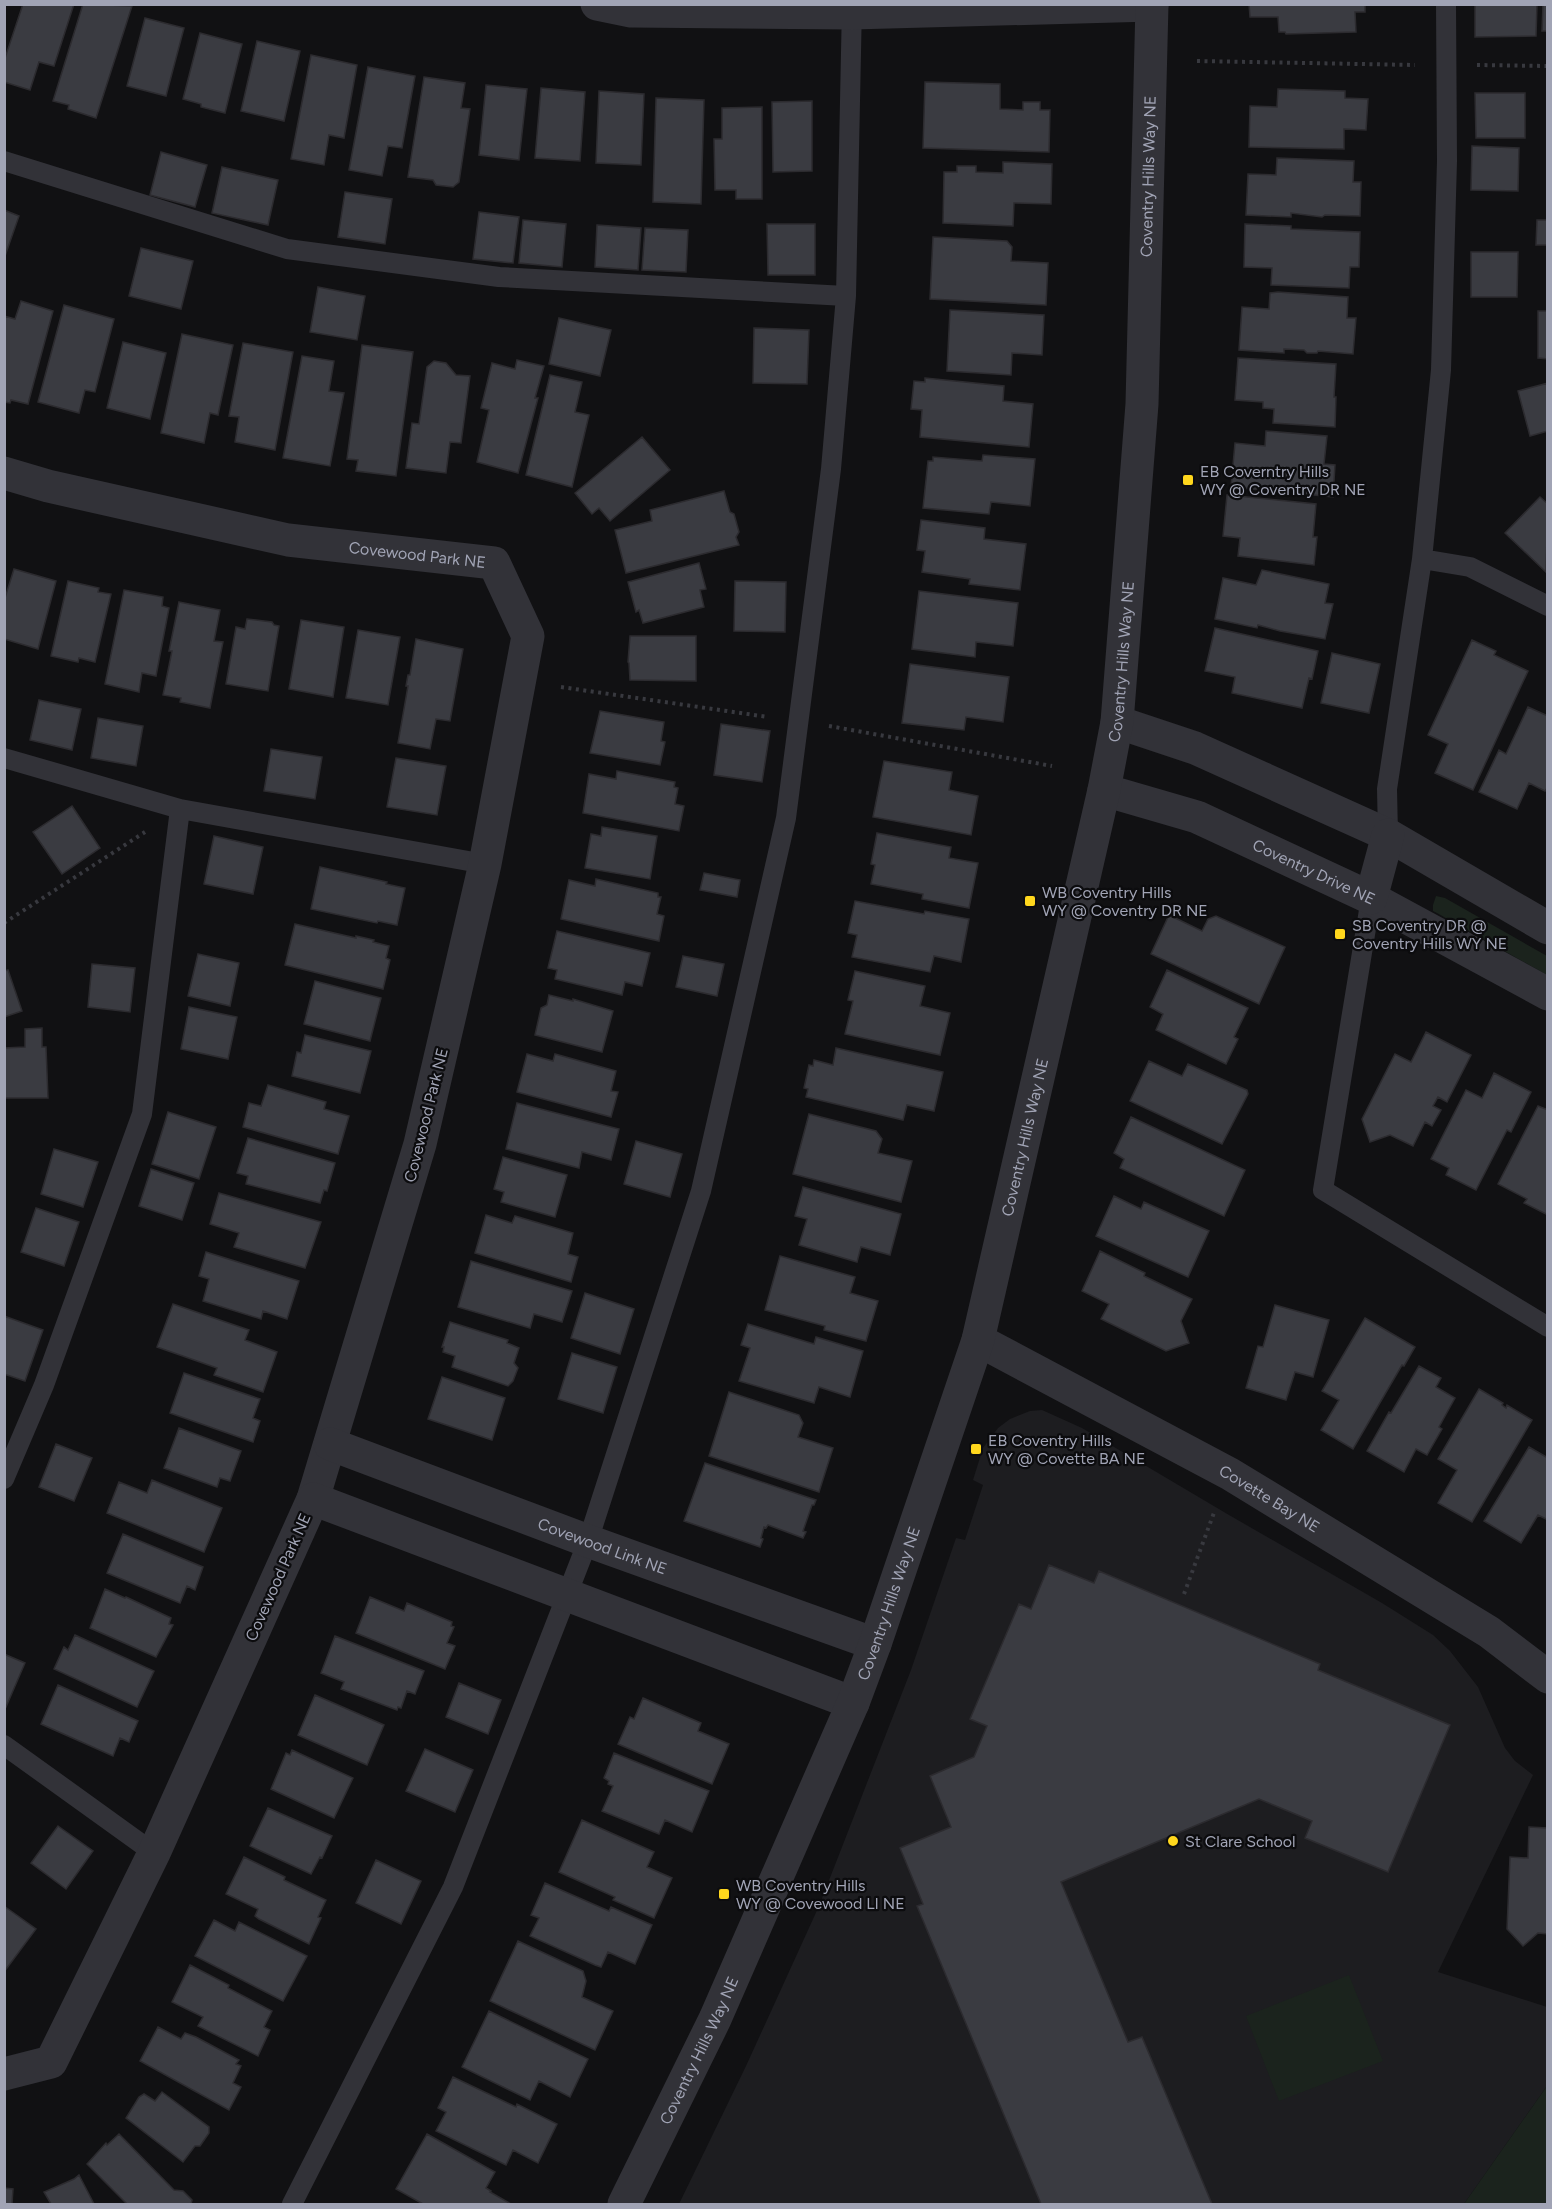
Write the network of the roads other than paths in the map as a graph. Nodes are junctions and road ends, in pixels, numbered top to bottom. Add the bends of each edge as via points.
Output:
1 (597, 4) edge
2 (1446, 4) edge
3 (1152, 5) edge
4 (852, 9) edge
5 (4, 161) edge
6 (846, 296) junction
7 (4, 473) edge
8 (1422, 559) junction
9 (1548, 606) edge
10 (1117, 722) junction
11 (4, 758) edge
12 (1104, 790) junction
13 (180, 809) junction
14 (1388, 835) junction
15 (485, 864) junction
16 (1371, 897) junction
17 (1548, 928) edge
18 (1548, 994) edge
19 (1548, 1327) edge
20 (978, 1340) junction
21 (330, 1444) junction
22 (4, 1479) edge
23 (313, 1499) junction
24 (588, 1541) junction
25 (567, 1593) junction
26 (875, 1644) junction
27 (1548, 1677) edge
28 (853, 1703) junction
29 (4, 1745) edge
30 (154, 1853) junction
31 (4, 2074) edge
32 (292, 2205) edge
33 (624, 2205) edge

1 - 4 street via 631,11
2 - 8 lane via 1442,370
3 - 4 street
3 - 10 street, Coventry Hills Way NE via 1142,404
4 - 6 lane
5 - 6 lane via 287,249 499,277
6 - 24 lane via 831,469 786,818 700,1191
7 - 15 street, Covewood Park NE via 288,540 494,563 528,636
8 - 9 lane via 1470,567
8 - 14 lane via 1387,789
10 - 12 street, Coventry Hills Way NE
10 - 14 street via 1196,748
11 - 13 lane
12 - 16 street, Coventry Drive NE via 1197,817
12 - 20 street, Coventry Hills Way NE
13 - 15 lane
13 - 22 lane via 142,1114 44,1385
14 - 16 street
14 - 17 street
15 - 21 street, Covewood Park NE via 420,1144
16 - 18 street, Coventry Drive NE
16 - 19 lane via 1323,1190
20 - 26 street, Coventry Hills Way NE
20 - 27 street, Covette Bay NE via 1230,1474 1489,1632
21 - 23 street, Covewood Park NE
21 - 24 street, Covewood Link NE
23 - 25 street
23 - 30 street, Covewood Park NE
24 - 25 lane
24 - 26 street, Covewood Link NE
25 - 28 street
25 - 32 lane via 453,1887
26 - 28 street, Coventry Hills Way NE
28 - 33 street, Coventry Hills Way NE via 715,2019
29 - 30 lane
30 - 31 street, Covewood Park NE via 51,2062

